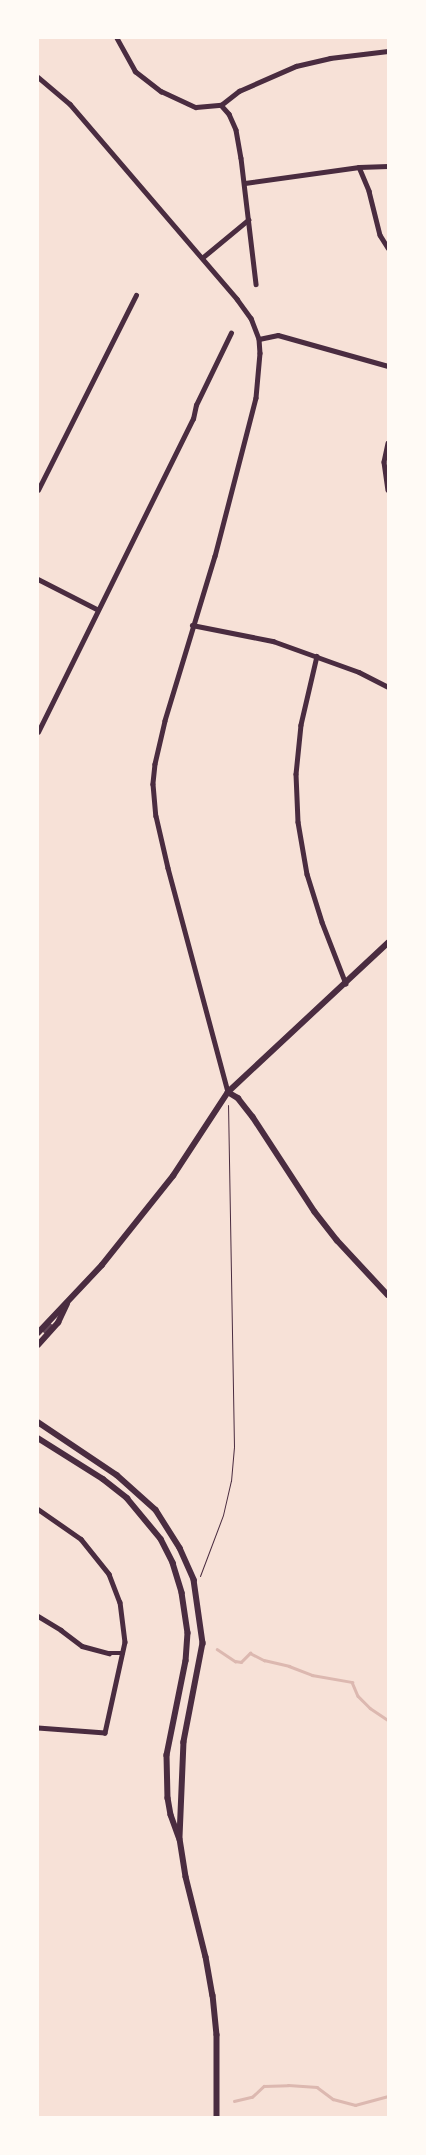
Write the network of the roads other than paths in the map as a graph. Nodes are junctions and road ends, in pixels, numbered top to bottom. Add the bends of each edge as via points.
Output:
1 (117, 38) edge
2 (388, 51) edge
3 (38, 77) edge
4 (221, 106) junction
5 (388, 166) edge
6 (359, 167) junction
7 (245, 183) junction
8 (248, 220) junction
9 (388, 248) edge
10 (202, 258) junction
11 (256, 284) dead end
12 (136, 295) dead end
13 (231, 333) dead end
14 (259, 339) junction
15 (388, 366) edge
16 (388, 443) edge
17 (38, 490) edge
18 (388, 490) edge
19 (38, 579) edge
20 (97, 608) junction
21 (192, 625) junction
22 (317, 656) junction
23 (388, 687) edge
24 (38, 732) edge
25 (388, 943) edge
26 (346, 984) junction
27 (228, 1092) junction
28 (388, 1296) edge
29 (69, 1300) junction
30 (38, 1333) edge
31 (38, 1345) edge
32 (38, 1422) edge
33 (38, 1438) edge
34 (38, 1509) edge
35 (38, 1616) edge
36 (123, 1653) junction
37 (38, 1728) edge
38 (180, 1838) junction
39 (217, 2118) edge

1 - 4 street via 135,71 161,92 196,107
2 - 4 street via 296,66 240,91
3 - 10 street via 70,104
4 - 7 street via 226,109 236,130
5 - 6 street
6 - 7 street
6 - 9 street via 380,235
7 - 8 street
8 - 10 street
8 - 11 street
10 - 14 street via 251,318
12 - 17 street
13 - 20 street via 196,405 193,419
14 - 15 street via 278,336
14 - 21 street via 256,398
16 - 18 street via 384,468
19 - 20 street
20 - 24 street
21 - 22 street via 273,641
21 - 27 street via 158,746 153,774 154,801 168,868
22 - 23 street
22 - 26 street via 300,725 296,774 298,822 306,874
25 - 26 street
26 - 27 street
27 - 28 street via 238,1098 253,1117 337,1240
27 - 29 street via 173,1176 102,1265
29 - 30 street
29 - 31 street via 58,1323
32 - 38 street via 117,1475 156,1510 180,1548 195,1588 203,1643 184,1742
33 - 38 street via 127,1498 161,1539 173,1563 182,1593 188,1633 186,1660 167,1755 168,1798
34 - 36 street via 81,1539 109,1574 123,1616
35 - 36 street via 82,1646
36 - 37 street via 105,1733
38 - 39 street via 213,1995 218,2053

